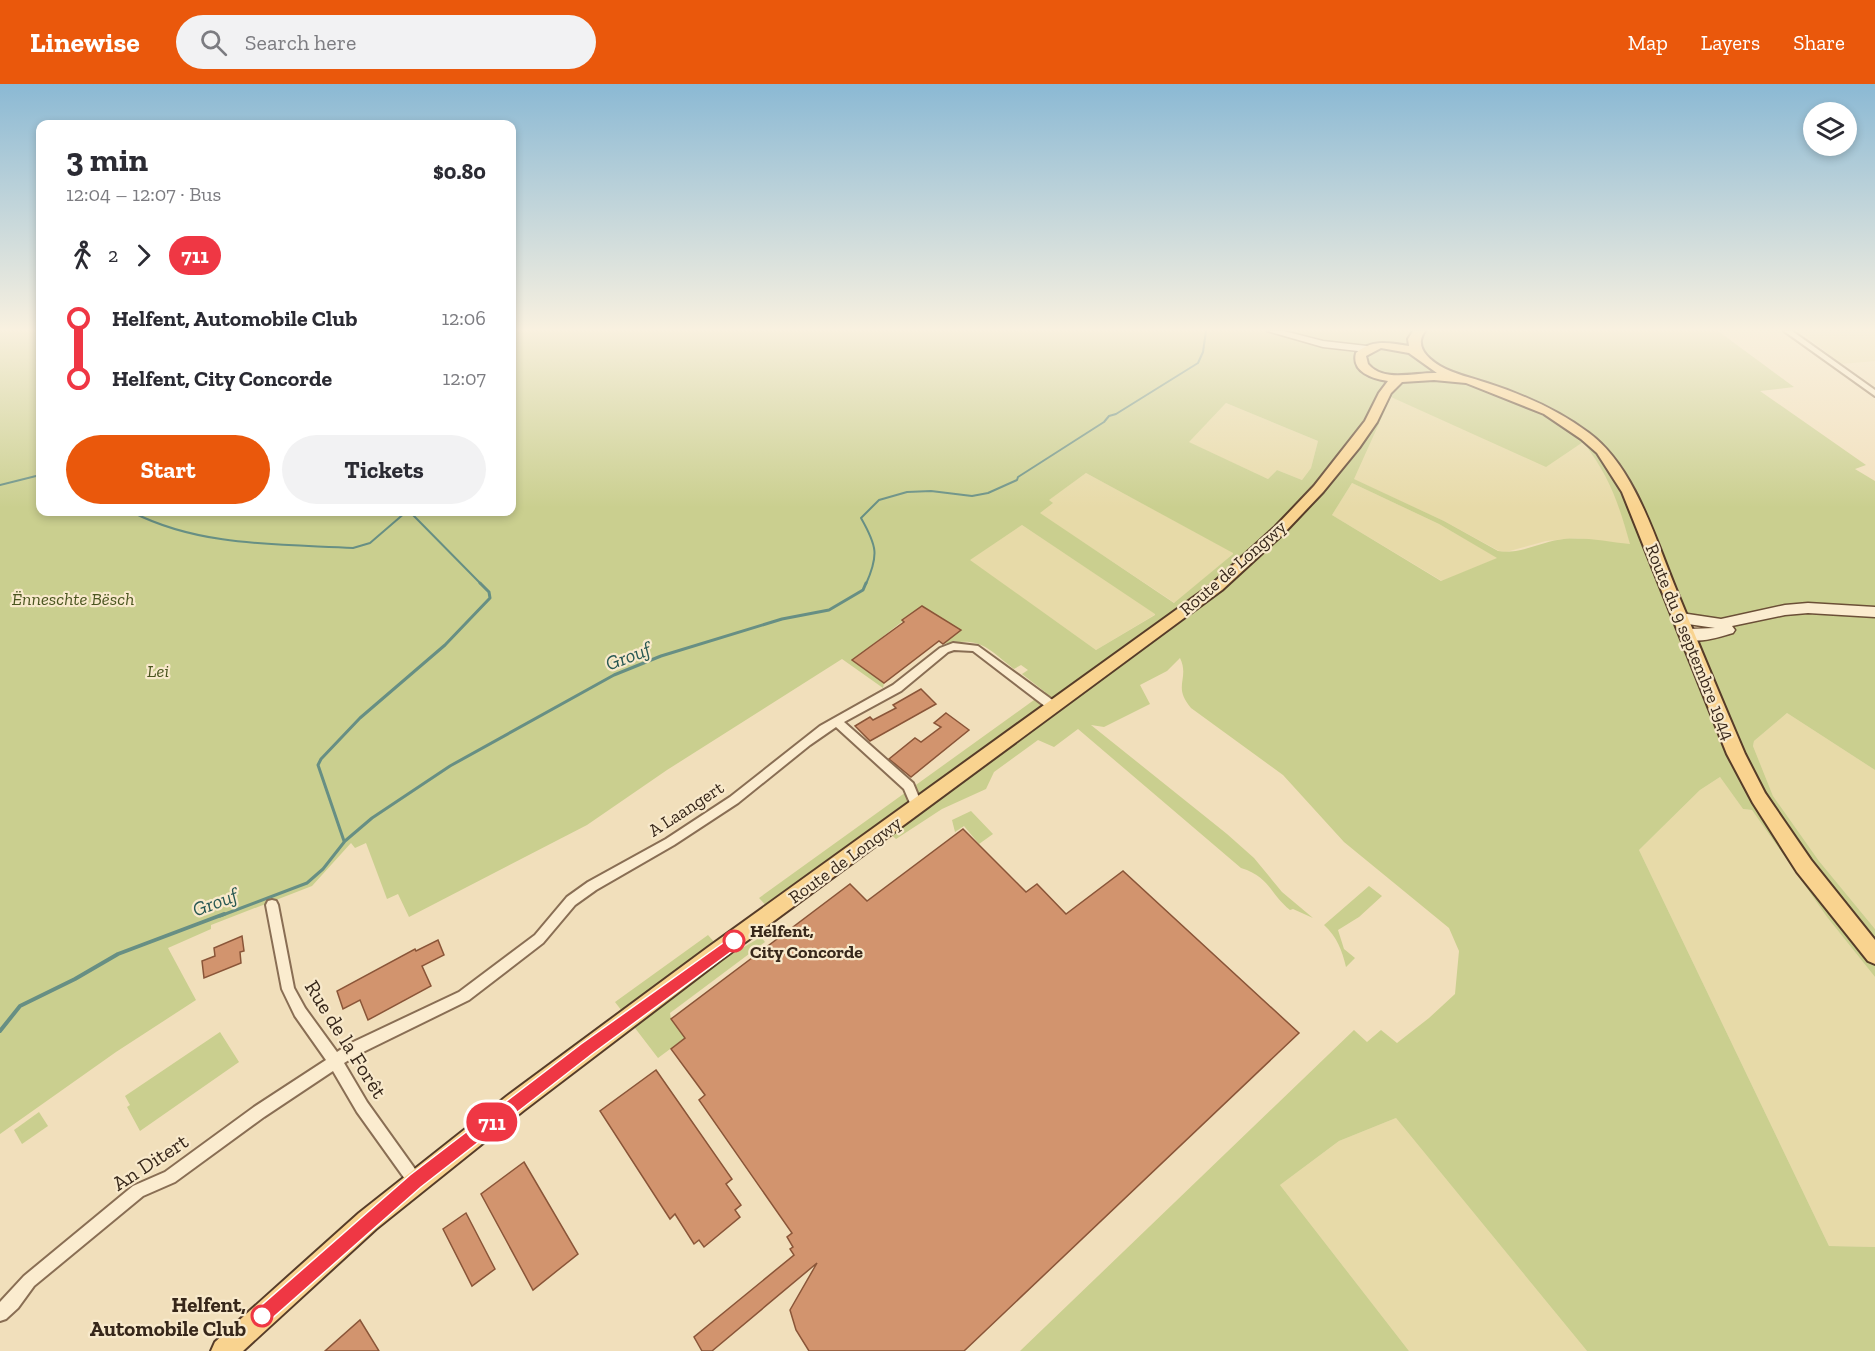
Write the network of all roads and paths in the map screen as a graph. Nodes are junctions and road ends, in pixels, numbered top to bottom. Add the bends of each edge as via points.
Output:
1 (1375, 390) edge
2 (1387, 390) edge
3 (1496, 390) edge
4 (1347, 454) junction
5 (1875, 612) edge
6 (1761, 615) junction
7 (1682, 618) junction
8 (1688, 634) junction
9 (1054, 707) junction
10 (837, 722) junction
11 (917, 807) junction
12 (272, 905) dead end
13 (1875, 955) edge
14 (335, 1061) junction
15 (415, 1181) junction
16 (0, 1313) edge
17 (224, 1351) edge

1 - 4 main road, Route de Longwy
2 - 4 main road, Route de Longwy via 1372,420
3 - 7 main road, Route du 9 septembre 1944 via 1548,411 1585,436 1616,468
4 - 9 main road, Route de Longwy via 1258,551 1216,587
5 - 6 street via 1808,608
6 - 7 street via 1721,624
6 - 8 street via 1724,631
7 - 8 main road, Route du 9 septembre 1944
8 - 13 main road, Route du 9 septembre 1944 via 1736,754 1759,798 1804,866
9 - 10 street, A Laangert via 983,653 964,645 944,650 897,688
9 - 11 main road, Route de Longwy
10 - 11 street via 909,786
10 - 14 street, A Laangert via 734,800 578,896 539,939 470,992
11 - 15 main road, Route de Longwy via 586,1049
12 - 14 street, Rue de la Forêt via 288,989
14 - 15 street, Rue de la Forêt via 362,1107
14 - 16 street, An Ditert via 170,1177 138,1191 29,1281
15 - 17 main road, Route de Longwy

